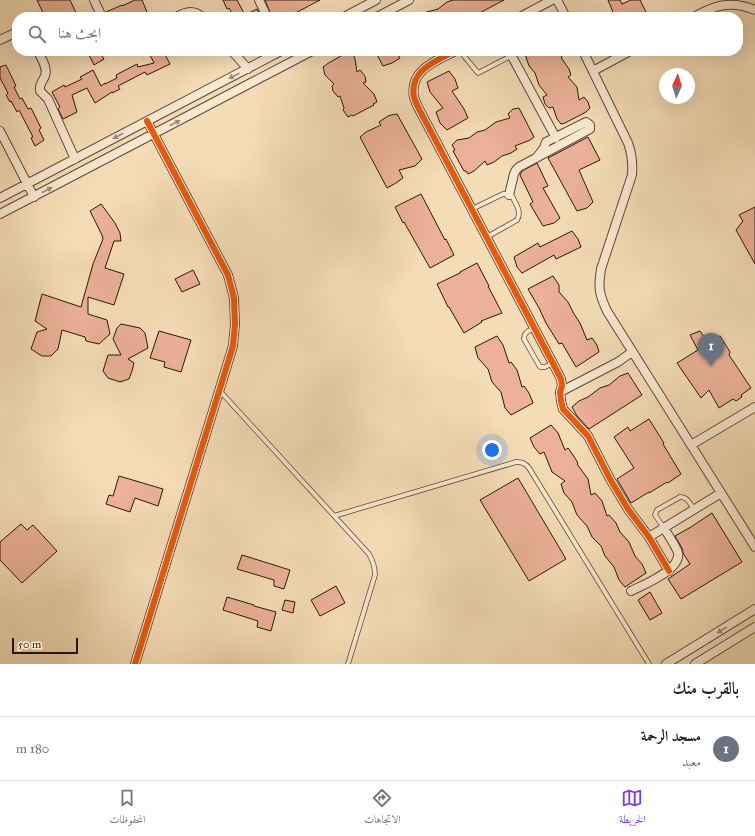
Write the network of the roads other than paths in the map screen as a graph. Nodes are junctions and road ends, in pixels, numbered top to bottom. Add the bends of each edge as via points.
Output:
1 (94, 0) edge
2 (259, 0) edge
3 (376, 0) edge
4 (409, 0) edge
5 (552, 0) edge
6 (557, 0) edge
7 (755, 10) edge
8 (100, 12) edge
9 (265, 12) edge
10 (353, 12) edge
11 (386, 12) edge
12 (529, 12) edge
13 (563, 12) edge
14 (703, 12) edge
15 (12, 34) edge
16 (0, 40) edge
17 (41, 56) edge
18 (236, 56) edge
19 (272, 56) edge
20 (302, 56) edge
21 (445, 56) edge
22 (464, 56) edge
23 (505, 56) edge
24 (512, 56) edge
25 (586, 56) edge
26 (620, 56) edge
27 (248, 69) junction
28 (593, 70) junction
29 (147, 121) junction
30 (0, 130) edge
31 (154, 134) junction
32 (556, 138) junction
33 (536, 158) junction
34 (75, 159) junction
35 (27, 184) junction
36 (509, 195) junction
37 (34, 197) junction
38 (0, 198) edge
39 (472, 209) junction
40 (0, 214) edge
41 (487, 237) junction
42 (535, 328) junction
43 (632, 352) junction
44 (552, 363) junction
45 (219, 390) junction
46 (560, 392) junction
47 (755, 407) edge
48 (691, 446) junction
49 (721, 493) junction
50 (694, 510) junction
51 (334, 516) junction
52 (664, 528) junction
53 (649, 538) junction
54 (755, 547) edge
55 (669, 571) junction
56 (631, 591) dead end
57 (755, 609) edge
58 (755, 627) edge
59 (135, 664) edge
60 (348, 664) edge
61 (649, 664) edge
62 (666, 664) edge
63 (695, 664) edge

1 - 8 street
2 - 9 street
3 - 10 street
4 - 11 street
5 - 12 street
6 - 13 street
7 - 14 street via 735,4 722,5
15 - 16 street
17 - 34 street via 46,70 40,83 40,92 48,99
18 - 27 street
19 - 27 street
31 -> 20 street
21 - 39 street via 428,65 419,74 414,85 414,97
22 - 23 lane via 478,73
24 - 32 street
25 - 28 street
26 - 28 street
27 -> 29 street
28 - 43 street via 632,154 632,175 601,269 599,283 601,298 607,311
29 - 31 street
29 -> 34 street
30 - 35 street
37 -> 31 street
31 - 45 street via 228,275 234,298 233,346
32 - 33 street via 546,142
32 - 33 street via 566,137
33 - 36 street via 516,170
34 - 35 street
35 - 37 street
35 - 38 street
36 - 39 lane via 502,194
36 - 41 lane via 520,212 519,218
37 - 40 street
39 - 41 street
41 - 42 street
42 - 44 street
42 - 44 lane via 526,333 524,339 540,366 545,367
43 - 46 street
43 - 48 street
44 - 46 street via 561,379
45 - 51 lane
45 - 59 street
46 - 53 street via 563,409 588,436 610,479
47 - 48 street
48 - 49 street
49 - 50 street
49 - 54 street
50 - 52 street
50 - 52 lane via 686,498 680,496 657,510 655,515
51 - 60 lane via 373,560 375,568
51 - 61 lane via 516,462 526,464
52 - 53 street
52 - 55 street via 678,555 678,560
53 - 55 street
55 - 56 street
57 -> 62 street
58 - 63 street

